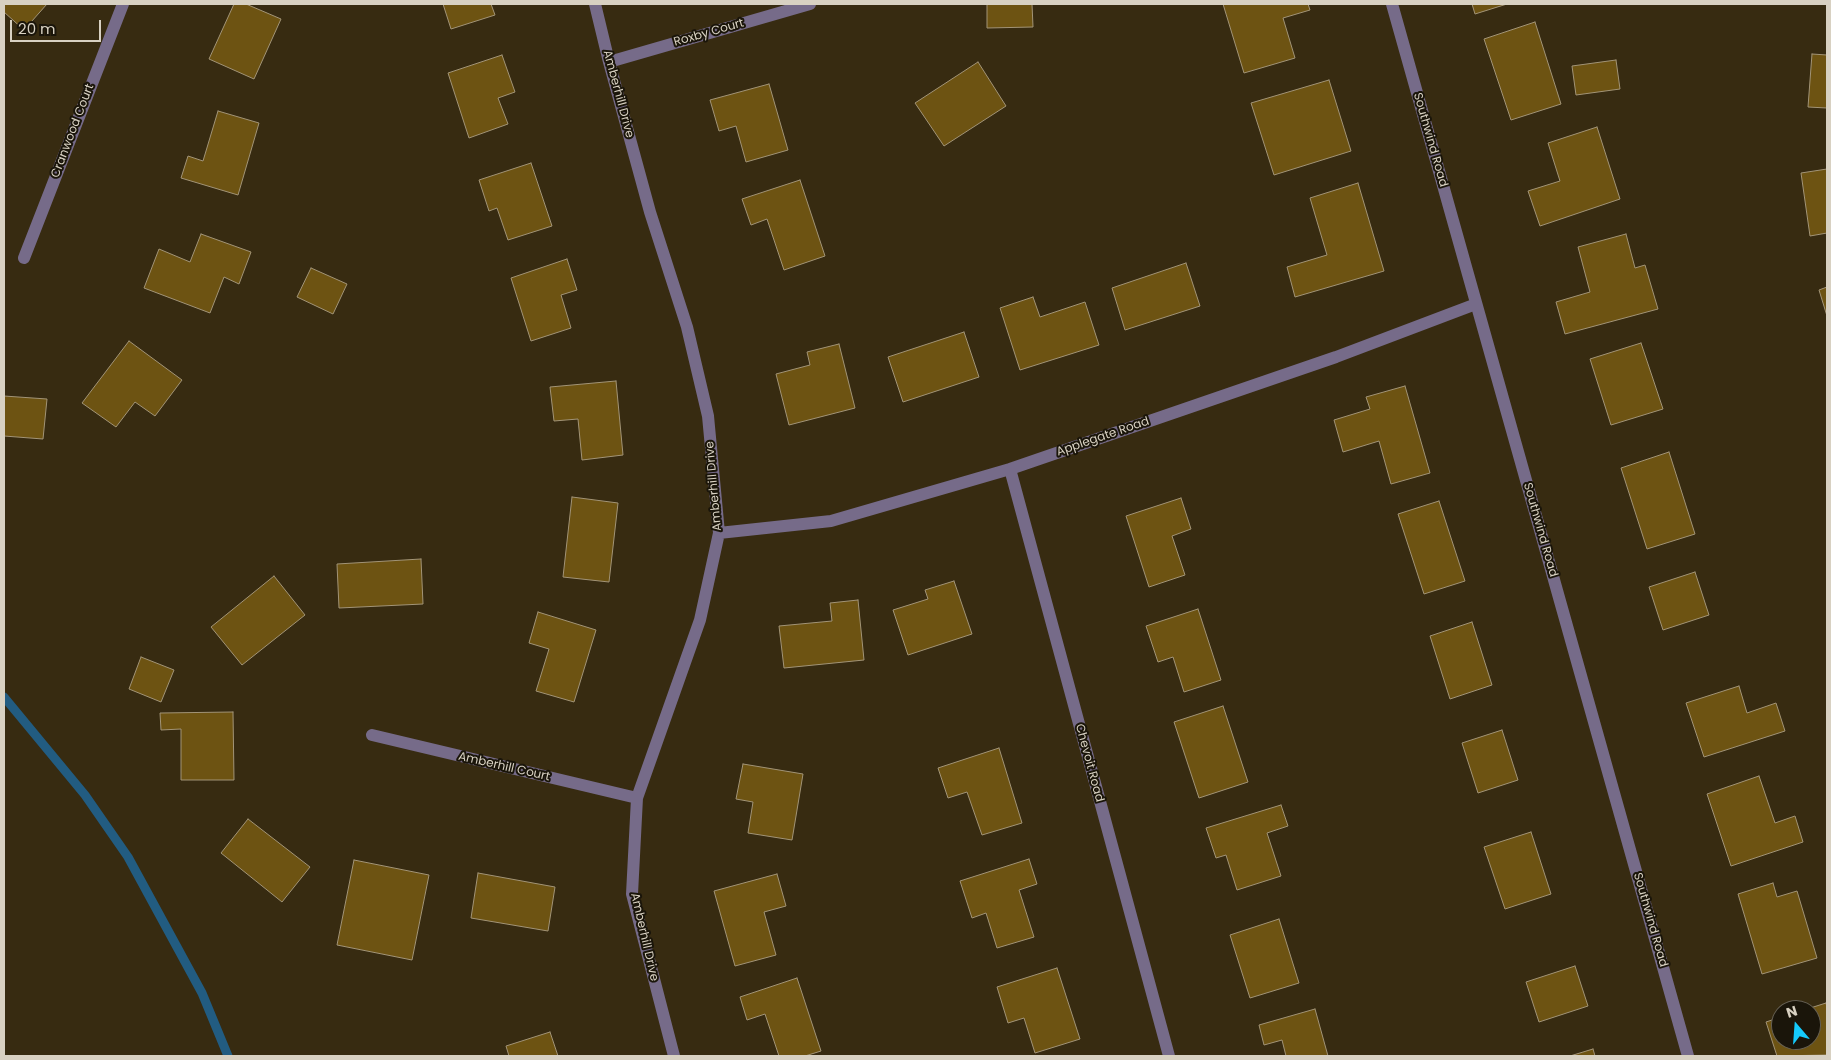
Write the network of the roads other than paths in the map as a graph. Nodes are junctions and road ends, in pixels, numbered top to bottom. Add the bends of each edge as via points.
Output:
1 (123, 4) edge
2 (595, 4) edge
3 (810, 4) edge
4 (1392, 4) edge
5 (609, 62) junction
6 (24, 258) dead end
7 (1476, 304) junction
8 (1010, 469) junction
9 (719, 533) junction
10 (372, 735) dead end
11 (637, 798) junction
12 (674, 1056) edge
13 (1170, 1056) edge
14 (1688, 1056) edge

1 - 6 street, Cranwood Court
2 - 5 street, Amberhill Drive
3 - 5 street, Roxby Court
4 - 7 street, Southwind Road
5 - 9 street, Amberhill Drive via 650,212 689,336 708,416
7 - 8 street, Applegate Road via 1336,357
7 - 14 street, Southwind Road
8 - 9 street, Applegate Road via 831,521
8 - 13 street, Chevoit Road
9 - 11 street, Amberhill Drive via 700,620
10 - 11 street, Amberhill Court
11 - 12 street, Amberhill Drive via 632,894

